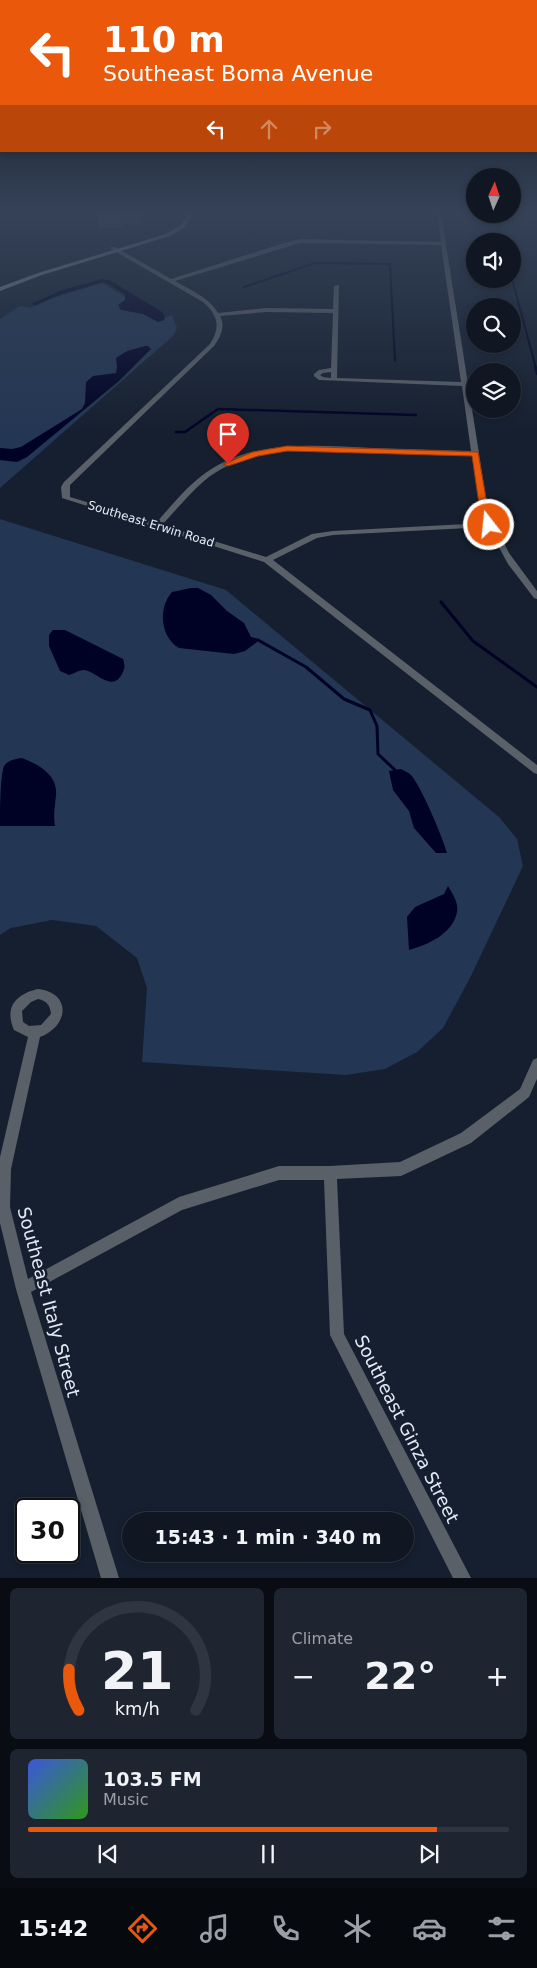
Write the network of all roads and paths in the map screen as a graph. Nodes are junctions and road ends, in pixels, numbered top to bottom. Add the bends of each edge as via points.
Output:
1 (337, 286) dead end
2 (180, 287) edge
3 (450, 287) edge
4 (336, 311) junction
5 (218, 315) junction
6 (334, 370) junction
7 (334, 380) junction
8 (465, 384) junction
9 (475, 453) junction
10 (158, 525) junction
11 (489, 525) junction
12 (267, 560) junction
13 (537, 596) edge
14 (537, 770) edge
15 (35, 1033) dead end
16 (537, 1064) edge
17 (330, 1174) junction
18 (23, 1289) junction
19 (110, 1578) edge
20 (462, 1578) edge

1 - 4 street
2 - 5 street via 205,301
3 - 8 street
4 - 5 street via 272,309
4 - 6 street
5 - 10 street, Southeast Erwin Road via 219,334 212,345 65,487 66,498
6 - 7 street
6 - 7 street via 321,371 316,375 320,379
7 - 8 street
8 - 9 street
9 - 10 street via 287,448 256,454 237,459 201,480
9 - 11 street
10 - 12 street, Southeast Erwin Road
11 - 12 street via 333,533 315,536
11 - 13 street via 511,564
12 - 14 street, Southeast Erwin Road
15 - 18 street, Southeast Italy Street via 4,1176 3,1207
16 - 17 street via 525,1093 466,1138 401,1169
17 - 18 street via 279,1173 179,1204
17 - 20 street, Southeast Ginza Street via 337,1335
18 - 19 street, Southeast Italy Street

